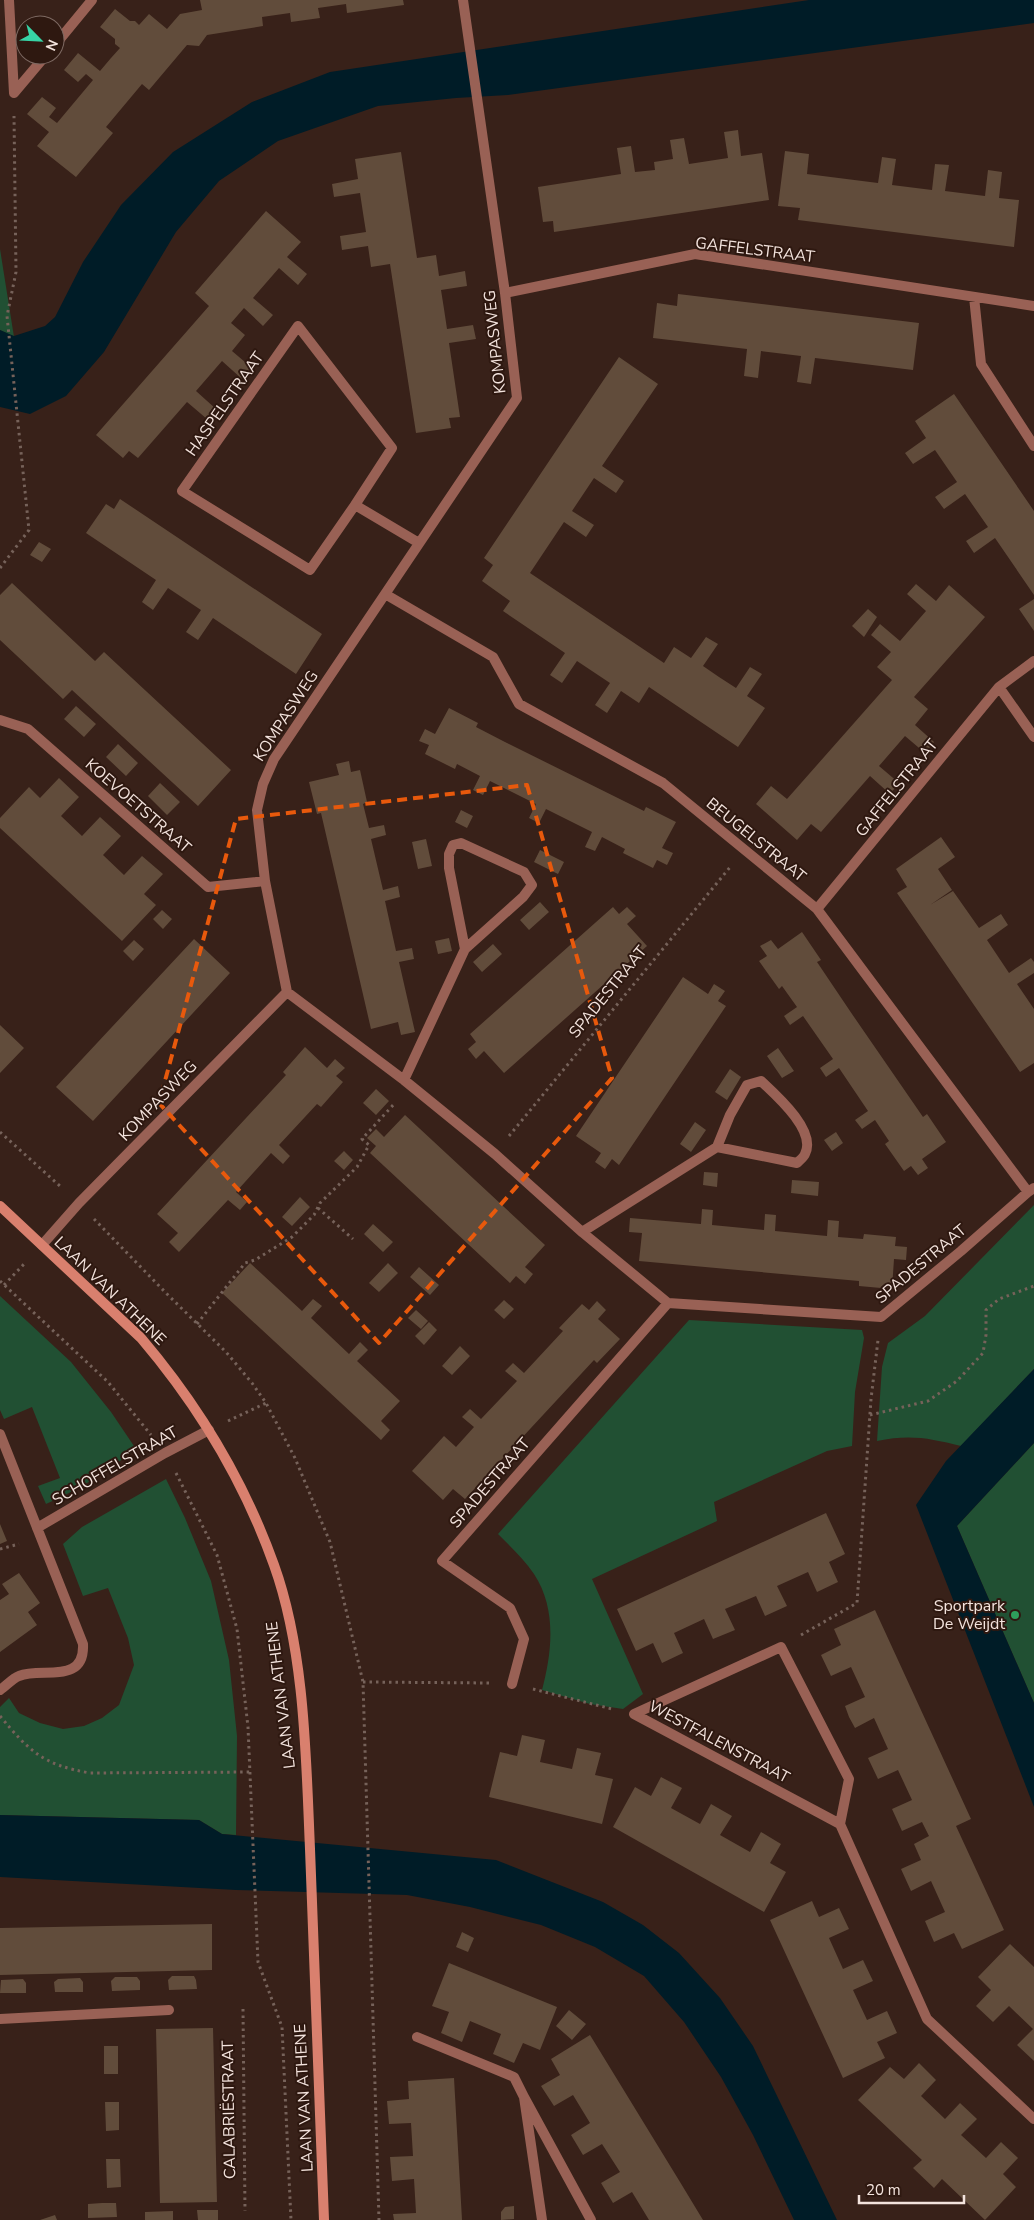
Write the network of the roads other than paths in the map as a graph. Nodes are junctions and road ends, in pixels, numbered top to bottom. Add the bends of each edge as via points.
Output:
1 (9, 0) edge
2 (92, 0) edge
3 (463, 0) edge
4 (65, 32) edge
5 (38, 65) edge
6 (505, 293) junction
7 (974, 297) junction
8 (1034, 306) edge
9 (1034, 446) edge
10 (355, 505) junction
11 (419, 543) junction
12 (385, 594) junction
13 (1034, 661) edge
14 (1000, 687) junction
15 (0, 720) edge
16 (1034, 737) edge
17 (265, 881) junction
18 (817, 909) junction
19 (465, 950) junction
20 (287, 992) junction
21 (404, 1080) junction
22 (717, 1146) junction
23 (1031, 1190) edge
24 (0, 1206) edge
25 (582, 1232) junction
26 (42, 1245) junction
27 (668, 1303) junction
28 (209, 1430) junction
29 (0, 1434) edge
30 (37, 1528) junction
31 (512, 1684) dead end
32 (0, 1690) edge
33 (840, 1824) junction
34 (169, 2010) dead end
35 (0, 2018) edge
36 (418, 2038) dead end
37 (524, 2097) junction
38 (1034, 2119) edge
39 (324, 2220) edge
40 (542, 2220) edge
41 (591, 2220) edge

1 - 5 street via 14,93
2 - 4 street
3 - 6 street, KOMPASWEG
6 - 7 street, GAFFELSTRAAT via 695,254
6 - 11 street, KOMPASWEG via 517,398
7 - 8 street, GAFFELSTRAAT
7 - 9 street via 981,364
10 - 10 street, HASPELSTRAAT via 392,448 298,326 182,491 310,570
10 - 11 street
11 - 12 street, KOMPASWEG
12 - 17 street, KOMPASWEG via 274,758 263,784 257,810
12 - 18 street, BEUGELSTRAAT via 493,657 519,704 663,783
13 - 14 street, GAFFELSTRAAT
14 - 16 street
14 - 18 street, GAFFELSTRAAT
15 - 17 street, KOEVOETSTRAAT via 28,729 208,887
17 - 20 street, KOMPASWEG
18 - 23 street, BEUGELSTRAAT
19 - 19 street via 532,885 524,872 461,843 453,845 449,868
19 - 21 street
20 - 21 street
20 - 26 street, KOMPASWEG
21 - 25 street via 495,1154
22 - 22 street via 797,1163 806,1154 801,1124 760,1081 747,1085
22 - 25 street
23 - 27 street, SPADESTRAAT via 881,1317
24 - 26 street, LAAN VAN ATHENE
25 - 27 street
26 - 28 street, LAAN VAN ATHENE via 141,1338
27 - 31 street, SPADESTRAAT via 442,1561 510,1608 524,1638
28 - 30 street, SCHOFFELSTRAAT
28 - 39 street, LAAN VAN ATHENE via 244,1492 257,1523 274,1566 290,1625 304,1748
29 - 30 street, SCHOFFELSTRAAT
30 - 32 street, SCHOFFELSTRAAT via 82,1644 83,1655 70,1669 60,1673 19,1676
33 - 33 street, WESTFALENSTRAAT via 634,1714 781,1647 849,1778
33 - 38 street via 927,2019
34 - 35 street
36 - 37 street via 514,2077
37 - 40 street
37 - 41 street

